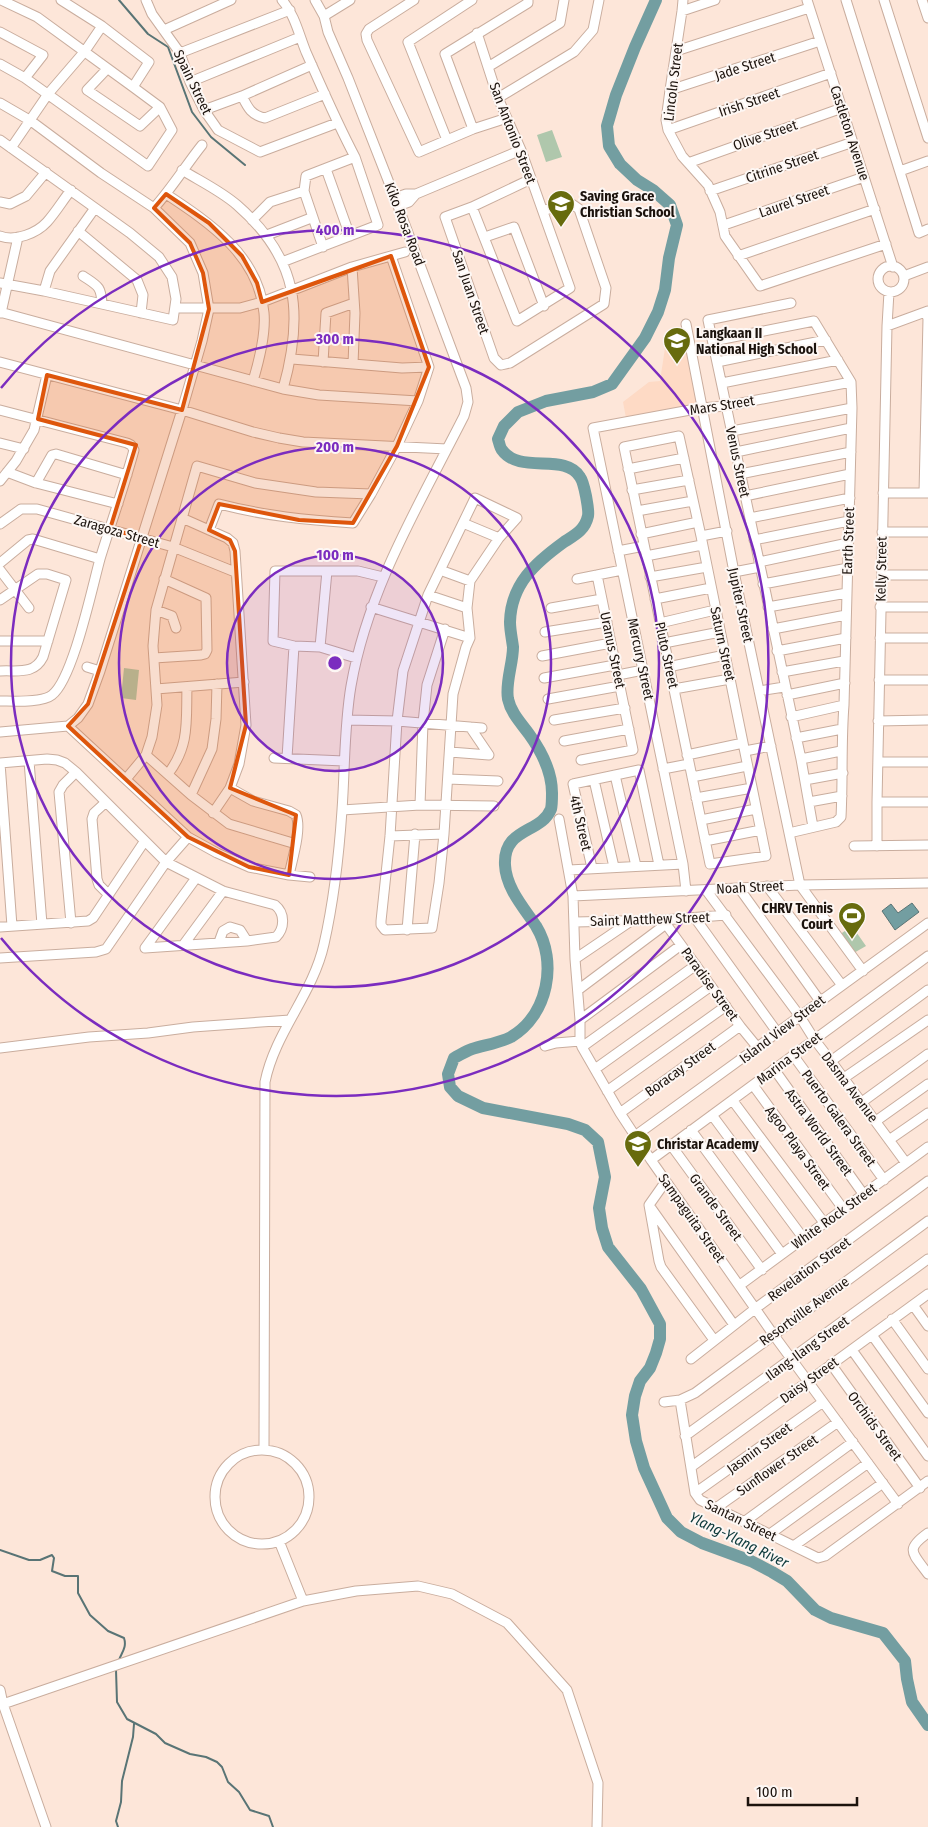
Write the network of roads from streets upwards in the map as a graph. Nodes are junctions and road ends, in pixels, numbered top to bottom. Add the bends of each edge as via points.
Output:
1 (1, 0) edge
2 (62, 0) edge
3 (231, 0) edge
4 (282, 0) edge
5 (315, 0) edge
6 (350, 0) edge
7 (414, 0) edge
8 (472, 0) edge
9 (528, 0) edge
10 (564, 0) edge
11 (599, 0) edge
12 (683, 0) edge
13 (715, 0) edge
14 (846, 0) edge
15 (884, 0) edge
16 (922, 0) edge
17 (150, 1) edge
18 (808, 4) edge
19 (290, 10) junction
20 (682, 11) junction
21 (324, 16) junction
22 (928, 18) edge
23 (102, 26) junction
24 (164, 30) junction
25 (0, 32) edge
26 (477, 33) junction
27 (300, 38) junction
28 (820, 41) junction
29 (85, 51) junction
30 (676, 51) junction
31 (180, 53) junction
32 (0, 64) edge
33 (312, 65) junction
34 (488, 67) junction
35 (107, 69) junction
36 (831, 73) junction
37 (25, 78) junction
38 (190, 82) junction
39 (134, 87) junction
40 (670, 90) junction
41 (48, 94) junction
42 (325, 94) junction
43 (242, 96) junction
44 (498, 98) junction
45 (0, 103) edge
46 (160, 108) junction
47 (842, 108) junction
48 (204, 110) junction
49 (507, 118) junction
50 (30, 121) junction
51 (926, 121) edge
52 (337, 123) junction
53 (473, 129) junction
54 (668, 130) junction
55 (928, 138) edge
56 (0, 140) edge
57 (447, 140) junction
58 (853, 142) junction
59 (202, 145) dead end
60 (11, 148) junction
61 (521, 150) junction
62 (355, 157) junction
63 (928, 161) edge
64 (688, 163) junction
65 (326, 169) junction
66 (182, 170) junction
67 (900, 171) junction
68 (46, 172) junction
69 (864, 176) junction
70 (531, 179) junction
71 (71, 190) junction
72 (710, 191) junction
73 (304, 192) junction
74 (166, 194) junction
75 (0, 202) edge
76 (397, 202) junction
77 (472, 207) junction
78 (95, 208) junction
79 (154, 208) junction
80 (875, 209) junction
81 (543, 211) junction
82 (312, 218) junction
83 (252, 220) junction
84 (724, 225) junction
85 (928, 229) edge
86 (78, 231) junction
87 (267, 235) junction
88 (0, 236) edge
89 (350, 236) junction
90 (18, 237) junction
91 (484, 237) junction
92 (886, 244) junction
93 (323, 247) junction
94 (405, 252) dead end
95 (391, 256) junction
96 (738, 256) junction
97 (282, 262) junction
98 (352, 267) junction
99 (893, 267) junction
100 (928, 267) edge
101 (83, 276) dead end
102 (904, 276) junction
103 (4, 285) edge
104 (44, 291) junction
105 (292, 291) junction
106 (889, 292) junction
107 (262, 302) junction
108 (354, 302) junction
109 (791, 303) dead end
110 (102, 304) junction
111 (544, 306) junction
112 (175, 308) junction
113 (209, 309) junction
114 (927, 312) edge
115 (1, 313) edge
116 (141, 313) junction
117 (686, 324) dead end
118 (887, 326) junction
119 (826, 340) junction
120 (713, 341) junction
121 (292, 359) junction
122 (838, 360) junction
123 (0, 362) edge
124 (323, 362) junction
125 (717, 362) junction
126 (353, 364) junction
127 (195, 366) junction
128 (429, 367) junction
129 (47, 374) junction
130 (253, 381) junction
131 (851, 382) junction
132 (722, 383) junction
133 (284, 390) junction
134 (418, 401) junction
135 (726, 406) junction
136 (701, 408) junction
137 (852, 408) junction
138 (0, 410) edge
139 (182, 410) junction
140 (38, 419) junction
141 (593, 428) joint
142 (851, 428) junction
143 (732, 431) junction
144 (679, 436) joint
145 (0, 443) edge
146 (397, 446) junction
147 (24, 449) junction
148 (447, 449) junction
149 (736, 452) junction
150 (851, 452) junction
151 (684, 458) junction
152 (628, 469) junction
153 (8, 472) junction
154 (740, 474) junction
155 (850, 474) junction
156 (127, 475) junction
157 (689, 480) junction
158 (0, 481) edge
159 (36, 483) junction
160 (632, 490) junction
161 (883, 493) junction
162 (926, 493) edge
163 (371, 494) junction
164 (745, 496) junction
165 (850, 498) junction
166 (693, 501) junction
167 (118, 504) junction
168 (637, 511) junction
169 (182, 518) junction
170 (750, 518) junction
171 (849, 521) junction
172 (698, 522) junction
173 (463, 523) junction
174 (0, 524) edge
175 (110, 529) junction
176 (209, 530) junction
177 (727, 531) junction
178 (882, 532) junction
179 (928, 532) edge
180 (641, 534) junction
181 (142, 538) junction
182 (499, 538) junction
183 (754, 540) junction
184 (702, 541) junction
185 (848, 543) junction
186 (644, 546) junction
187 (173, 547) junction
188 (618, 551) junction
189 (646, 556) junction
190 (100, 559) junction
191 (0, 563) edge
192 (759, 564) junction
193 (707, 567) junction
194 (848, 568) junction
195 (0, 570) edge
196 (440, 570) junction
197 (622, 570) junction
198 (326, 571) junction
199 (235, 572) junction
200 (734, 572) junction
201 (597, 575) junction
202 (882, 575) junction
203 (928, 575) edge
204 (383, 577) junction
205 (650, 577) junction
206 (164, 579) junction
207 (577, 579) dead end
208 (470, 581) junction
209 (763, 584) junction
210 (711, 588) junction
211 (15, 589) junction
212 (847, 592) junction
213 (428, 595) junction
214 (602, 599) junction
215 (655, 599) junction
216 (0, 600) edge
217 (371, 607) junction
218 (768, 607) junction
219 (928, 607) edge
220 (29, 608) dead end
221 (468, 608) junction
222 (550, 608) dead end
223 (880, 608) junction
224 (156, 610) junction
225 (715, 610) junction
226 (846, 615) junction
227 (419, 621) junction
228 (607, 622) junction
229 (660, 623) junction
230 (176, 628) dead end
231 (773, 628) junction
232 (445, 629) junction
233 (545, 632) dead end
234 (720, 632) junction
235 (470, 638) junction
236 (846, 638) junction
237 (880, 638) junction
238 (928, 638) edge
239 (0, 641) edge
240 (48, 641) junction
241 (611, 643) junction
242 (664, 643) junction
243 (294, 646) junction
244 (320, 647) junction
245 (777, 651) junction
246 (725, 655) junction
247 (542, 656) dead end
248 (154, 658) junction
249 (356, 658) junction
250 (844, 661) junction
251 (71, 663) junction
252 (615, 665) junction
253 (668, 667) junction
254 (643, 670) junction
255 (100, 671) junction
256 (0, 672) edge
257 (782, 672) junction
258 (618, 675) junction
259 (544, 678) dead end
260 (730, 679) junction
261 (879, 680) junction
262 (928, 680) edge
263 (244, 682) junction
264 (845, 683) junction
265 (217, 684) junction
266 (620, 686) junction
267 (188, 687) junction
268 (156, 689) junction
269 (674, 689) junction
270 (759, 691) junction
271 (786, 691) junction
272 (548, 699) dead end
273 (0, 701) edge
274 (844, 705) junction
275 (625, 708) junction
276 (791, 717) junction
277 (347, 720) junction
278 (554, 720) dead end
279 (928, 720) edge
280 (397, 721) junction
281 (878, 721) junction
282 (423, 723) junction
283 (68, 726) junction
284 (451, 726) junction
285 (470, 727) junction
286 (482, 728) dead end
287 (629, 729) junction
288 (842, 729) junction
289 (0, 732) edge
290 (796, 738) junction
291 (564, 741) dead end
292 (771, 746) junction
293 (744, 747) junction
294 (841, 751) junction
295 (450, 752) junction
296 (146, 755) junction
297 (274, 758) dead end
298 (287, 758) junction
299 (801, 759) junction
300 (581, 760) dead end
301 (688, 760) junction
302 (30, 761) junction
303 (344, 761) junction
304 (878, 762) junction
305 (928, 762) edge
306 (0, 763) edge
307 (747, 766) junction
308 (663, 769) junction
309 (76, 772) junction
310 (843, 773) junction
311 (168, 774) junction
312 (615, 775) junction
313 (692, 777) junction
314 (126, 779) junction
315 (448, 779) junction
316 (594, 780) junction
317 (805, 780) junction
318 (498, 781) dead end
319 (230, 788) junction
320 (752, 788) junction
321 (190, 795) junction
322 (842, 796) junction
323 (696, 798) junction
324 (106, 802) junction
325 (809, 802) junction
326 (876, 802) junction
327 (928, 802) edge
328 (420, 805) junction
329 (446, 805) junction
330 (392, 806) junction
331 (494, 806) dead end
332 (756, 809) junction
333 (342, 810) junction
334 (213, 813) junction
335 (559, 819) dead end
336 (701, 820) junction
337 (813, 827) junction
338 (761, 830) junction
339 (788, 832) junction
340 (415, 834) junction
341 (444, 834) junction
342 (390, 836) junction
343 (188, 837) junction
344 (705, 841) junction
345 (144, 842) junction
346 (296, 844) junction
347 (928, 845) edge
348 (854, 846) dead end
349 (877, 846) junction
350 (166, 862) junction
351 (683, 864) junction
352 (710, 864) joint
353 (659, 865) junction
354 (636, 866) junction
355 (614, 867) junction
356 (592, 868) junction
357 (569, 870) junction
358 (289, 875) junction
359 (310, 877) dead end
360 (196, 878) junction
361 (928, 884) edge
362 (800, 885) junction
363 (767, 886) junction
364 (739, 888) junction
365 (706, 890) junction
366 (223, 891) junction
367 (686, 891) junction
368 (109, 895) junction
369 (573, 896) junction
370 (726, 915) junction
371 (694, 918) junction
372 (631, 920) junction
373 (575, 922) junction
374 (665, 922) junction
375 (71, 923) junction
376 (928, 923) edge
377 (42, 924) junction
378 (12, 926) junction
379 (0, 927) edge
380 (407, 930) junction
381 (247, 941) junction
382 (219, 942) junction
383 (184, 944) junction
384 (681, 945) junction
385 (928, 956) edge
386 (0, 958) edge
387 (575, 959) junction
388 (696, 965) junction
389 (863, 971) junction
390 (841, 984) junction
391 (711, 986) junction
392 (578, 990) junction
393 (928, 990) edge
394 (820, 1000) junction
395 (726, 1006) junction
396 (799, 1015) junction
397 (290, 1020) junction
398 (580, 1020) junction
399 (928, 1020) edge
400 (740, 1026) junction
401 (777, 1032) junction
402 (814, 1039) junction
403 (581, 1044) junction
404 (545, 1046) dead end
405 (0, 1048) edge
406 (758, 1048) junction
407 (928, 1054) edge
408 (793, 1056) junction
409 (831, 1061) junction
410 (595, 1069) junction
411 (774, 1069) junction
412 (844, 1078) junction
413 (928, 1084) edge
414 (753, 1086) junction
415 (607, 1090) junction
416 (733, 1101) junction
417 (862, 1102) junction
418 (620, 1112) junction
419 (928, 1113) edge
420 (712, 1115) junction
421 (876, 1121) junction
422 (691, 1130) junction
423 (635, 1136) junction
424 (890, 1140) junction
425 (671, 1145) junction
426 (928, 1147) edge
427 (651, 1160) junction
428 (906, 1163) junction
429 (884, 1180) junction
430 (666, 1181) junction
431 (928, 1181) edge
432 (864, 1195) junction
433 (650, 1205) junction
434 (844, 1210) junction
435 (928, 1221) edge
436 (825, 1224) junction
437 (804, 1238) junction
438 (782, 1254) junction
439 (928, 1259) edge
440 (762, 1270) junction
441 (740, 1285) junction
442 (928, 1294) edge
443 (913, 1305) junction
444 (756, 1308) junction
445 (892, 1319) junction
446 (734, 1325) junction
447 (928, 1326) edge
448 (773, 1334) junction
449 (872, 1336) junction
450 (714, 1340) junction
451 (852, 1350) junction
452 (691, 1358) dead end
453 (792, 1359) junction
454 (831, 1364) junction
455 (928, 1369) edge
456 (808, 1382) junction
457 (680, 1400) junction
458 (664, 1402) dead end
459 (823, 1402) junction
460 (928, 1413) edge
461 (838, 1422) junction
462 (685, 1436) junction
463 (853, 1442) junction
464 (264, 1450) junction
465 (928, 1456) edge
466 (868, 1463) junction
467 (691, 1467) junction
468 (928, 1481) edge
469 (883, 1483) junction
470 (920, 1488) junction
471 (695, 1494) junction
472 (898, 1504) junction
473 (716, 1508) junction
474 (744, 1522) junction
475 (928, 1533) edge
476 (770, 1534) junction
477 (279, 1542) junction
478 (795, 1545) junction
479 (928, 1574) edge
480 (303, 1601) junction
481 (0, 1690) edge
482 (3, 1704) junction
483 (46, 1827) edge
484 (597, 1827) edge

1 - 29 street via 37,17
2 - 23 street
3 - 24 street
4 - 19 street
5 - 21 street, Kiko Rosa Road
6 - 21 street
7 - 57 street via 369,29 367,40 419,152
8 - 57 street via 408,42
9 - 26 street
10 - 34 street via 560,23
11 - 44 street via 593,30 574,52
12 - 20 street, Lincoln Street
13 - 20 street
14 - 67 street
15 - 51 street
16 - 22 street
17 - 24 street, Spain Street via 152,14
18 - 28 street, Castleton Avenue
18 - 30 street
19 - 27 street
19 - 31 street
20 - 30 street, Lincoln Street
21 - 76 street, Kiko Rosa Road
23 - 29 street
23 - 39 street via 149,62
24 - 31 street, Spain Street
25 - 37 street via 43,55
26 - 34 street, San Antonio Street
26 - 53 street via 445,54
27 - 33 street
27 - 38 street
28 - 36 street, Castleton Avenue
28 - 40 street, Jade Street
29 - 35 street
29 - 41 street
30 - 40 street, Lincoln Street
31 - 38 street, Spain Street
32 - 37 street
33 - 42 street
33 - 43 street
34 - 44 street, San Antonio Street
35 - 39 street
35 - 46 street via 87,90 140,126
36 - 47 street, Castleton Avenue
36 - 54 street, Irish Street
37 - 41 street
38 - 48 street, Spain Street
39 - 46 street
40 - 54 street, Lincoln Street
41 - 46 street via 148,166 172,130
41 - 50 street
42 - 43 street via 265,118 250,112
42 - 52 street
43 - 48 street
44 - 49 street, San Antonio Street
45 - 50 street
47 - 58 street, Castleton Avenue
47 - 64 street, Olive Street
48 - 52 street, Spain Street via 218,130 260,152
49 - 53 street
49 - 61 street, San Antonio Street
50 - 60 street
50 - 79 street
51 - 55 street
52 - 62 street
53 - 57 street
54 - 64 street, Lincoln Street
56 - 60 street
58 - 69 street, Castleton Avenue
58 - 72 street, Citrine Street
59 - 66 street
60 - 68 street
61 - 70 street, San Antonio Street
61 - 76 street via 416,194 409,202
62 - 65 street
62 - 89 street via 378,225
63 - 67 street
64 - 72 street, Lincoln Street
65 - 73 street via 306,176
65 - 89 street
66 - 74 street
66 - 83 street via 236,204
67 - 85 street via 919,233
68 - 71 street
68 - 75 street via 26,196 10,204
69 - 80 street, Castleton Avenue
69 - 84 street, Laurel Street
70 - 77 street
70 - 81 street, San Antonio Street
71 - 78 street
71 - 90 street via 46,223 26,236
72 - 84 street, Lincoln Street
73 - 82 street
73 - 83 street via 270,202
74 - 79 street
74 - 107 street via 209,223 242,256 257,283
76 - 148 street, Kiko Rosa Road via 466,388 468,402 464,416
77 - 81 street, San Juan Street via 445,217 494,358 501,365 510,363 604,304 606,288 579,209 570,202
77 - 91 street
78 - 86 street
78 - 112 street via 159,257 172,278
79 - 113 street via 190,243 203,273
80 - 92 street, Castleton Avenue
80 - 96 street
81 - 111 street, San Antonio Street via 570,288
82 - 87 street
82 - 93 street
83 - 87 street
84 - 96 street, Lincoln Street via 725,236
86 - 104 street via 50,271
86 - 116 street via 137,280 143,295
87 - 97 street
88 - 90 street
89 - 93 street
90 - 103 street
91 - 111 street via 514,227
91 - 111 street via 517,321
92 - 96 street, Lincoln Street via 760,286
92 - 99 street, Castleton Avenue
93 - 97 street
94 - 95 street
95 - 98 street
95 - 128 street
97 - 105 street
98 - 105 street
98 - 108 street
99 - 102 street
99 - 106 street via 882,270 878,277 882,288
100 - 102 street
101 - 110 street via 99,286
102 - 106 street via 901,288
103 - 104 street
103 - 115 street
104 - 110 street
105 - 107 street
105 - 121 street via 295,313
106 - 118 street, Kelly Street
107 - 113 street via 240,308
107 - 130 street via 261,354
108 - 124 street via 326,313
108 - 126 street
109 - 120 street, Venus Street via 708,320
110 - 116 street
112 - 113 street
112 - 116 street via 173,320
113 - 127 street
114 - 118 street
114 - 162 street
115 - 127 street
117 - 136 street, Jupiter Street
118 - 161 street, Kelly Street
119 - 120 street, Earth Street via 814,321
119 - 122 street, Earth Street
119 - 125 street
120 - 125 street, Venus Street
121 - 124 street
121 - 133 street
122 - 131 street, Earth Street
122 - 132 street
123 - 129 street
124 - 126 street
125 - 132 street, Venus Street
126 - 128 street
127 - 130 street
127 - 139 street
128 - 134 street
129 - 139 street
129 - 140 street
130 - 133 street
131 - 135 street, Mars Street
131 - 137 street, Earth Street
132 - 135 street, Venus Street
133 - 134 street
134 - 146 street
135 - 136 street, Mars Street
135 - 143 street, Venus Street
136 - 141 street, Mars Street
136 - 177 street, Jupiter Street
137 - 142 street, Earth Street
137 - 143 street
138 - 140 street
139 - 146 street via 279,438
139 - 181 street
140 - 147 street
140 - 156 street via 131,445 134,450
141 - 188 street, Mercury Street
142 - 149 street
142 - 150 street, Earth Street
143 - 149 street, Venus Street
144 - 151 street, Saturn Street
144 - 152 street, Pluto Street via 624,447
145 - 147 street
146 - 148 street
146 - 163 street
147 - 153 street
148 - 204 street, Kiko Rosa Road
149 - 154 street, Venus Street
150 - 154 street
150 - 155 street, Earth Street
151 - 152 street
151 - 157 street, Saturn Street
152 - 160 street, Pluto Street
153 - 158 street
153 - 159 street
154 - 164 street, Venus Street
155 - 164 street
155 - 165 street, Earth Street
156 - 159 street via 56,454 52,455
156 - 167 street
157 - 160 street
157 - 166 street, Saturn Street
159 - 167 street
160 - 168 street, Pluto Street
161 - 162 street
161 - 178 street, Kelly Street
163 - 169 street via 316,492 255,483 197,466
163 - 176 street via 353,523 291,519 219,504
164 - 170 street, Venus Street
165 - 170 street
165 - 171 street, Earth Street
166 - 168 street
166 - 172 street, Saturn Street
167 - 175 street
168 - 180 street, Pluto Street
169 - 176 street
169 - 187 street
170 - 183 street, Venus Street
171 - 183 street
171 - 185 street, Earth Street
172 - 180 street
172 - 184 street, Saturn Street
173 - 182 street
173 - 182 street via 475,498 517,518
173 - 196 street
174 - 175 street, Zaragoza Street via 25,508
175 - 181 street, Zaragoza Street
175 - 190 street
176 - 199 street via 233,543
177 - 184 street
177 - 200 street, Jupiter Street
178 - 179 street
178 - 202 street, Kelly Street
180 - 186 street, Pluto Street
181 - 187 street, Zaragoza Street
181 - 255 street
182 - 208 street
183 - 192 street, Venus Street
184 - 189 street
184 - 193 street, Saturn Street
185 - 192 street
185 - 194 street, Earth Street
186 - 188 street
186 - 189 street, Pluto Street
187 - 199 street, Zaragoza Street
187 - 206 street
188 - 197 street, Mercury Street
189 - 205 street, Pluto Street
190 - 191 street via 33,539
190 - 251 street
192 - 200 street
192 - 209 street, Venus Street
193 - 205 street
193 - 210 street, Saturn Street
194 - 209 street
194 - 212 street, Earth Street
195 - 211 street
196 - 208 street
196 - 213 street
197 - 201 street
197 - 254 street, Mercury Street
198 - 204 street via 358,571
198 - 243 street via 275,571 272,639 276,643
198 - 244 street
199 - 263 street
200 - 270 street, Jupiter Street
201 - 207 street
201 - 214 street, Uranus Street
202 - 203 street
202 - 223 street, Kelly Street
204 - 217 street, Kiko Rosa Road
205 - 215 street, Pluto Street
206 - 224 street
206 - 248 street via 206,598 207,650 202,655
208 - 221 street
209 - 218 street, Venus Street
210 - 215 street
210 - 225 street, Saturn Street
211 - 216 street
211 - 220 street
211 - 240 street via 38,574 66,580
212 - 218 street
212 - 226 street, Earth Street
213 - 221 street
213 - 227 street
214 - 222 street
214 - 228 street, Uranus Street
215 - 229 street, Pluto Street
217 - 227 street
217 - 249 street, Kiko Rosa Road
218 - 231 street, Venus Street
219 - 223 street
221 - 235 street
223 - 237 street, Kelly Street
224 - 230 street via 172,616
224 - 248 street
225 - 229 street
225 - 234 street, Saturn Street
226 - 231 street
226 - 236 street, Earth Street
227 - 232 street
227 - 280 street via 403,671
228 - 233 street
228 - 241 street, Uranus Street
229 - 242 street, Pluto Street
231 - 245 street, Venus Street
232 - 235 street
232 - 282 street via 427,685
234 - 242 street
234 - 246 street, Saturn Street
235 - 284 street via 453,694
236 - 245 street
236 - 250 street, Earth Street
237 - 238 street
237 - 261 street, Kelly Street
239 - 240 street
240 - 256 street via 34,669
241 - 247 street
241 - 252 street, Uranus Street
242 - 253 street, Pluto Street
243 - 244 street
243 - 298 street
244 - 249 street
245 - 257 street, Venus Street
246 - 253 street
246 - 260 street, Saturn Street
248 - 268 street
249 - 277 street, Kiko Rosa Road
250 - 257 street
250 - 264 street, Earth Street
251 - 255 street
251 - 273 street via 52,695 41,699
252 - 258 street, Uranus Street
252 - 259 street
253 - 269 street, Pluto Street
254 - 258 street
254 - 308 street, Mercury Street
255 - 283 street via 88,704
257 - 271 street, Venus Street
258 - 266 street, Uranus Street
260 - 269 street
260 - 293 street, Saturn Street
261 - 262 street
261 - 281 street, Kelly Street
263 - 265 street
263 - 319 street via 244,741
264 - 271 street
264 - 274 street, Earth Street
265 - 267 street
265 - 321 street via 212,749
266 - 272 street
266 - 275 street, Uranus Street
267 - 268 street
267 - 311 street via 184,745
268 - 296 street via 155,722
269 - 301 street, Pluto Street
270 - 271 street
270 - 292 street, Jupiter Street
271 - 276 street, Venus Street
274 - 276 street
274 - 288 street, Earth Street
275 - 278 street
275 - 287 street, Uranus Street
276 - 290 street, Venus Street
277 - 280 street
277 - 303 street, Kiko Rosa Road
279 - 281 street
280 - 282 street
280 - 330 street
281 - 304 street, Kelly Street
282 - 284 street
282 - 328 street
283 - 289 street
283 - 314 street
284 - 285 street
284 - 295 street
285 - 286 street
285 - 295 street via 489,754
287 - 291 street
287 - 300 street, Uranus Street via 633,750
288 - 290 street
288 - 294 street, Earth Street
290 - 299 street, Venus Street
292 - 293 street
292 - 339 street, Jupiter Street
293 - 301 street
293 - 307 street, Saturn Street
294 - 299 street
294 - 310 street, Earth Street
295 - 315 street
296 - 311 street
296 - 314 street
297 - 298 street
298 - 303 street
299 - 317 street, Venus Street
301 - 308 street
301 - 313 street, Pluto Street
302 - 306 street
302 - 309 street via 57,760
302 - 377 street
303 - 333 street, Kiko Rosa Road
304 - 305 street
304 - 326 street, Kelly Street
306 - 378 street
307 - 313 street
307 - 320 street, Saturn Street
308 - 351 street, Mercury Street
309 - 324 street
309 - 375 street via 59,792
310 - 317 street
310 - 322 street, Earth Street
311 - 321 street
312 - 316 street, 4th Street
312 - 353 street, 4th Street via 639,770
312 - 354 street
313 - 323 street, Pluto Street
314 - 343 street
315 - 318 street
315 - 329 street
316 - 355 street
316 - 356 street, 4th Street via 573,784
317 - 325 street, Venus Street
319 - 334 street
319 - 346 street via 253,801 296,815
320 - 323 street
320 - 332 street, Saturn Street
321 - 334 street
322 - 325 street
322 - 337 street, Earth Street via 839,821
323 - 336 street, Pluto Street
324 - 345 street
324 - 368 street via 92,819 97,880
325 - 337 street, Venus Street
326 - 327 street
326 - 349 street, Kelly Street
328 - 329 street
328 - 330 street
329 - 331 street
329 - 341 street
330 - 333 street
330 - 342 street
332 - 336 street
332 - 338 street, Saturn Street
333 - 397 street, Kiko Rosa Road via 337,879 324,947
334 - 346 street via 229,824
335 - 357 street
336 - 344 street, Pluto Street
337 - 339 street, Earth Street
338 - 344 street
338 - 352 street, Saturn Street via 766,856
339 - 362 street, Jupiter Street
340 - 341 street
340 - 342 street
340 - 380 street
341 - 380 street via 432,928
342 - 380 street via 381,925 385,930
343 - 350 street
343 - 358 street via 249,867
344 - 352 street, Pluto Street
345 - 350 street
345 - 368 street
346 - 358 street
347 - 349 street
348 - 349 street
350 - 360 street
350 - 386 street via 106,949
351 - 353 street
351 - 367 street, Mercury Street
353 - 354 street
354 - 355 street
355 - 356 street
356 - 357 street
357 - 369 street
358 - 359 street
360 - 366 street
360 - 383 street via 145,948
361 - 362 street, Noah Street
362 - 363 street, Noah Street
362 - 389 street
363 - 364 street, Noah Street
363 - 390 street
364 - 365 street, Noah Street
364 - 394 street
365 - 367 street, Noah Street
365 - 370 street, Dasma Avenue
366 - 381 street via 275,905 281,912 283,922 279,935
366 - 383 street
367 - 369 street, Noah Street
368 - 375 street via 93,918
369 - 373 street
370 - 371 street, Saint Matthew Street
370 - 396 street, Dasma Avenue
371 - 374 street, Saint Matthew Street
371 - 401 street
372 - 373 street, Saint Matthew Street
372 - 374 street, Saint Matthew Street
372 - 387 street
373 - 387 street
374 - 384 street, Paradise Street
374 - 392 street
375 - 377 street
376 - 389 street, Island View Street
377 - 378 street
378 - 379 street
381 - 382 street
381 - 382 street via 240,930 230,927 223,931
382 - 383 street
384 - 388 street, Paradise Street
384 - 398 street
385 - 402 street, Marina Street
387 - 392 street
388 - 391 street, Paradise Street
388 - 403 street
389 - 390 street, Island View Street
390 - 394 street, Island View Street
391 - 395 street, Paradise Street
391 - 410 street
392 - 398 street
393 - 409 street
394 - 396 street, Island View Street
395 - 400 street, Paradise Street
395 - 415 street
396 - 401 street, Island View Street
396 - 402 street, Dasma Avenue
397 - 405 street via 193,1026
397 - 464 street, Kiko Rosa Road via 265,1082
398 - 403 street
399 - 412 street
400 - 406 street, Paradise Street
400 - 418 street, Boracay Street
401 - 406 street, Island View Street
402 - 408 street, Marina Street
402 - 409 street, Dasma Avenue
403 - 404 street
403 - 410 street, Sampaguita Street
406 - 423 street, Island View Street
407 - 417 street
408 - 411 street, Marina Street
408 - 429 street, Puerto Galera Street
409 - 412 street, Dasma Avenue
410 - 415 street, Sampaguita Street
411 - 414 street, Marina Street
411 - 432 street, Astra World Street
412 - 417 street, Dasma Avenue
413 - 421 street
414 - 416 street, Marina Street
414 - 434 street, Agoo Playa Street
415 - 418 street, Sampaguita Street
416 - 420 street, Marina Street
416 - 436 street
417 - 421 street, Dasma Avenue
418 - 423 street, Sampaguita Street
419 - 424 street
420 - 422 street, Marina Street
420 - 437 street
421 - 424 street, Dasma Avenue
422 - 425 street, Marina Street
422 - 438 street
423 - 427 street, Sampaguita Street
424 - 428 street, Dasma Avenue
425 - 427 street, Marina Street
425 - 440 street, Grande Street
426 - 428 street, White Rock Street
427 - 430 street, Sampaguita Street
428 - 429 street, White Rock Street
429 - 432 street, White Rock Street
430 - 433 street
430 - 441 street, Sampaguita Street
431 - 444 street, Revelation Street
432 - 434 street, White Rock Street
433 - 446 street
433 - 450 street via 661,1267
434 - 436 street, White Rock Street
435 - 448 street, Resortville Avenue
436 - 437 street, White Rock Street
437 - 438 street, White Rock Street
438 - 440 street, White Rock Street
439 - 453 street, Ilang-Ilang Street
440 - 441 street, White Rock Street
441 - 444 street, Sampaguita Street
442 - 443 street, Daisy Street
443 - 445 street, Daisy Street
443 - 447 street
444 - 446 street, Revelation Street
444 - 448 street, Sampaguita Street
445 - 449 street, Daisy Street
445 - 455 street
446 - 450 street, Revelation Street
448 - 453 street, Sampaguita Street
448 - 457 street, Resortville Avenue
449 - 451 street, Daisy Street
449 - 460 street
450 - 452 street, Revelation Street
451 - 454 street, Daisy Street
451 - 465 street
453 - 456 street, Sampaguita Street
453 - 462 street, Ilang-Ilang Street
454 - 456 street, Daisy Street
454 - 470 street, Orchids Street
456 - 459 street, Sampaguita Street
456 - 467 street, Daisy Street
457 - 458 street
457 - 462 street, Santan Street
459 - 461 street, Sampaguita Street
459 - 471 street, Jasmin Street
461 - 463 street, Sampaguita Street
461 - 473 street, Sunflower Street
462 - 467 street, Santan Street
463 - 466 street, Sampaguita Street
463 - 474 street
464 - 477 street via 277,1452 298,1466 307,1480 310,1496 308,1512 300,1526
464 - 477 street via 248,1452 234,1459 222,1471 214,1502 218,1518 241,1540 257,1545
466 - 469 street, Sampaguita Street
466 - 476 street
467 - 471 street, Santan Street
468 - 470 street
469 - 472 street, Sampaguita Street
469 - 478 street
470 - 472 street
471 - 473 street, Santan Street
472 - 478 street, Santan Street via 822,1558
473 - 474 street, Santan Street
474 - 476 street, Santan Street
475 - 479 street via 913,1545 914,1554
476 - 478 street, Santan Street
477 - 480 street
480 - 482 street
480 - 484 street via 356,1591 418,1586 452,1594 507,1623 567,1690 598,1783
481 - 482 street
482 - 483 street

